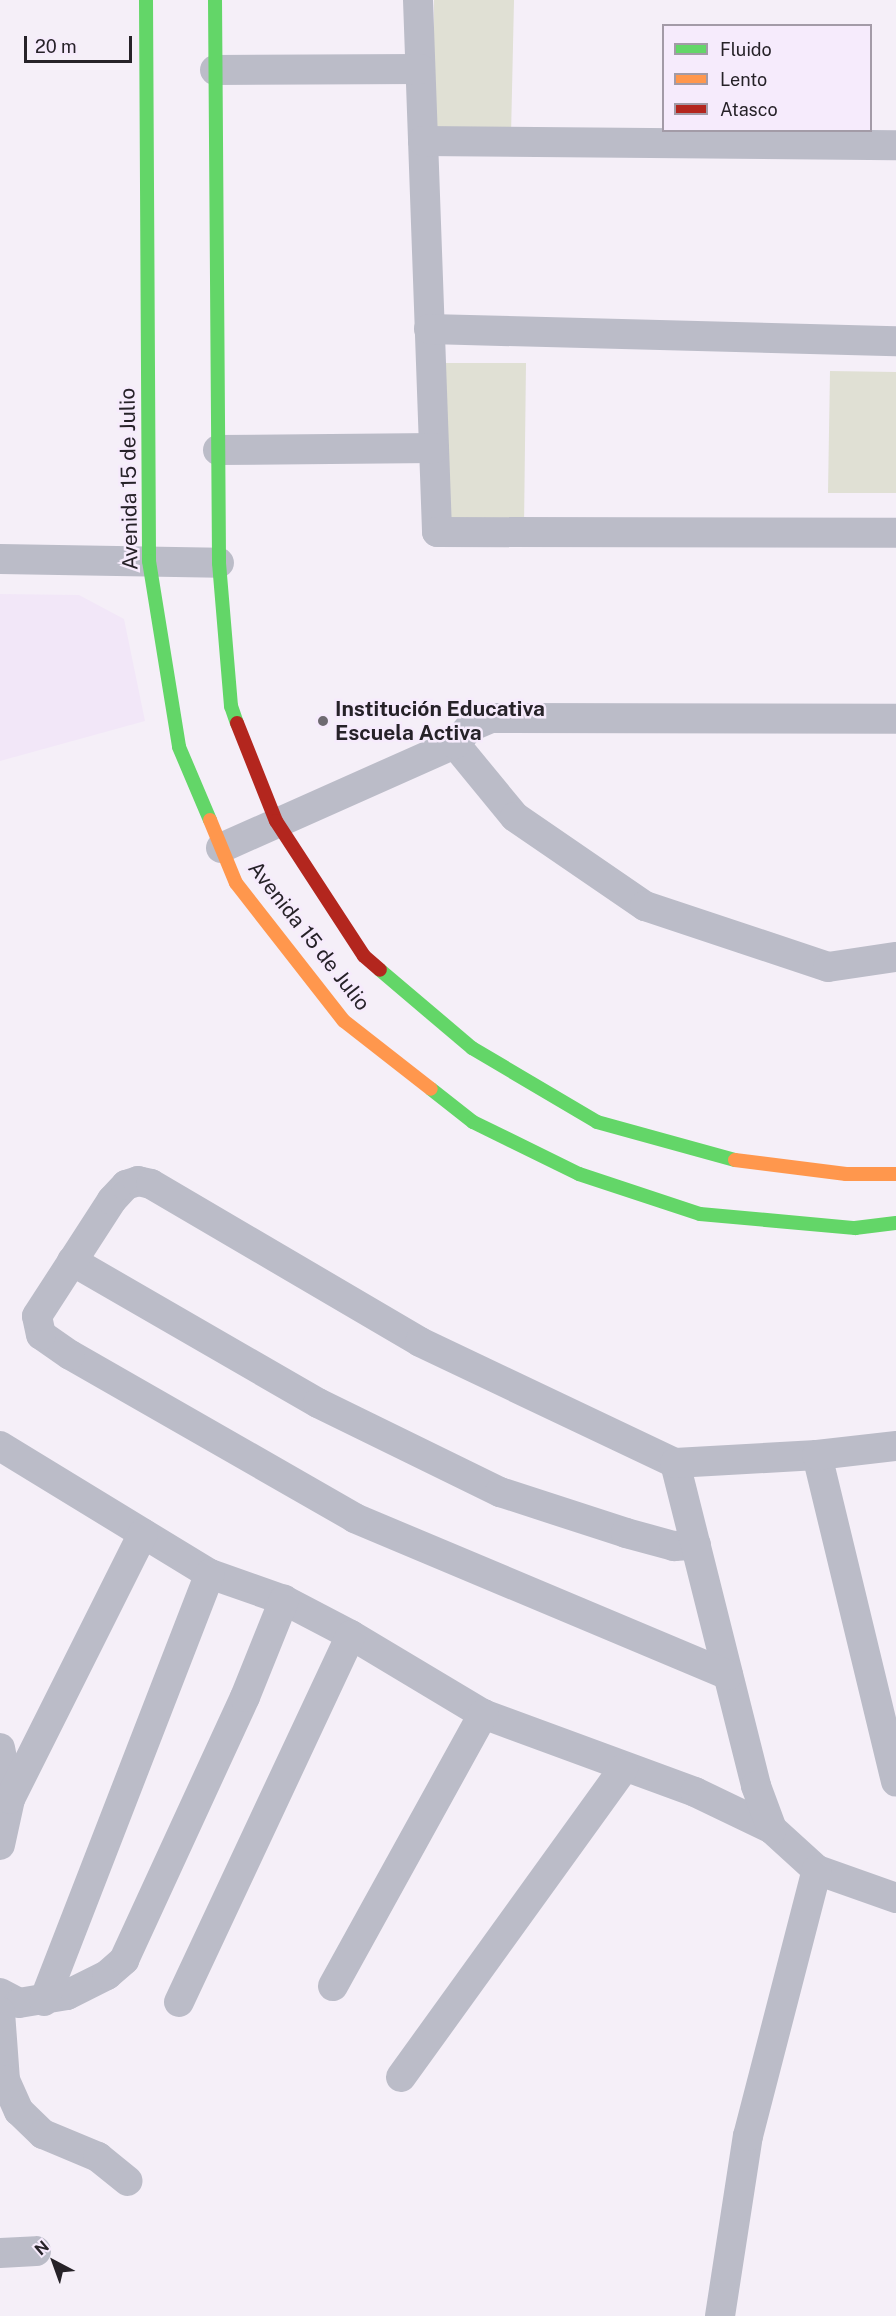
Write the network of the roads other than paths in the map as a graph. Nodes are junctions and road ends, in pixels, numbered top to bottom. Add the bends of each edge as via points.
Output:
1 (146, 0) edge
2 (215, 0) edge
3 (418, 0) edge
4 (420, 69) junction
5 (215, 70) junction
6 (423, 141) junction
7 (896, 145) edge
8 (429, 329) junction
9 (896, 341) edge
10 (434, 448) junction
11 (218, 450) junction
12 (896, 533) edge
13 (0, 559) edge
14 (149, 561) junction
15 (219, 562) junction
16 (896, 719) edge
17 (455, 744) junction
18 (276, 821) junction
19 (221, 848) junction
20 (896, 957) edge
21 (896, 1174) edge
22 (896, 1223) edge
23 (72, 1261) junction
24 (0, 1446) edge
25 (896, 1446) edge
26 (817, 1455) junction
27 (675, 1463) junction
28 (143, 1533) junction
29 (696, 1545) junction
30 (210, 1574) junction
31 (284, 1600) junction
32 (351, 1635) junction
33 (728, 1675) junction
34 (483, 1714) junction
35 (0, 1748) edge
36 (623, 1769) junction
37 (896, 1782) edge
38 (9, 1799) junction
39 (772, 1830) junction
40 (0, 1845) edge
41 (817, 1870) junction
42 (896, 1898) edge
43 (333, 1986) dead end
44 (0, 1993) edge
45 (44, 2001) junction
46 (179, 2002) dead end
47 (0, 2012) edge
48 (401, 2077) dead end
49 (128, 2181) dead end
50 (36, 2251) dead end
51 (0, 2253) edge
52 (720, 2316) edge

1 - 14 street, Avenida 15 de Julio
2 - 5 street, Avenida 15 de Julio
3 - 4 street
4 - 5 street
4 - 6 street
5 - 11 street, Avenida 15 de Julio
6 - 7 street
6 - 8 street
8 - 9 street
8 - 10 street
10 - 11 street
10 - 12 street via 436,532
11 - 15 street, Avenida 15 de Julio
13 - 14 street
14 - 15 street
14 - 19 street, Avenida 15 de Julio via 179,747
15 - 18 street, Avenida 15 de Julio via 231,706
16 - 17 street via 491,718 470,727
17 - 18 street
17 - 20 street via 516,817 645,906 828,967
18 - 19 street
18 - 21 street, Avenida 15 de Julio via 364,956 472,1048 597,1122 719,1158 846,1174
19 - 22 street, Avenida 15 de Julio via 236,883 344,1021 473,1122 579,1174 700,1214 855,1228
23 - 27 street via 126,1185 138,1181 151,1184 420,1342
23 - 29 street via 318,1403 500,1492 674,1546
23 - 33 street via 37,1316 41,1335 70,1355 355,1518
24 - 28 street
25 - 26 street
26 - 27 street
26 - 37 street
27 - 29 street
28 - 30 street
28 - 38 street
29 - 33 street
30 - 31 street
30 - 45 street
31 - 32 street
31 - 45 street via 245,1697 124,1960 88,1986
32 - 34 street
32 - 46 street
33 - 39 street via 756,1786
34 - 36 street
34 - 43 street
35 - 38 street
36 - 39 street via 695,1792
36 - 48 street
38 - 40 street
39 - 41 street
41 - 42 street
41 - 52 street via 748,2136
44 - 45 street via 19,2003
47 - 49 street via 5,2080 19,2111 43,2134 98,2157
50 - 51 street

